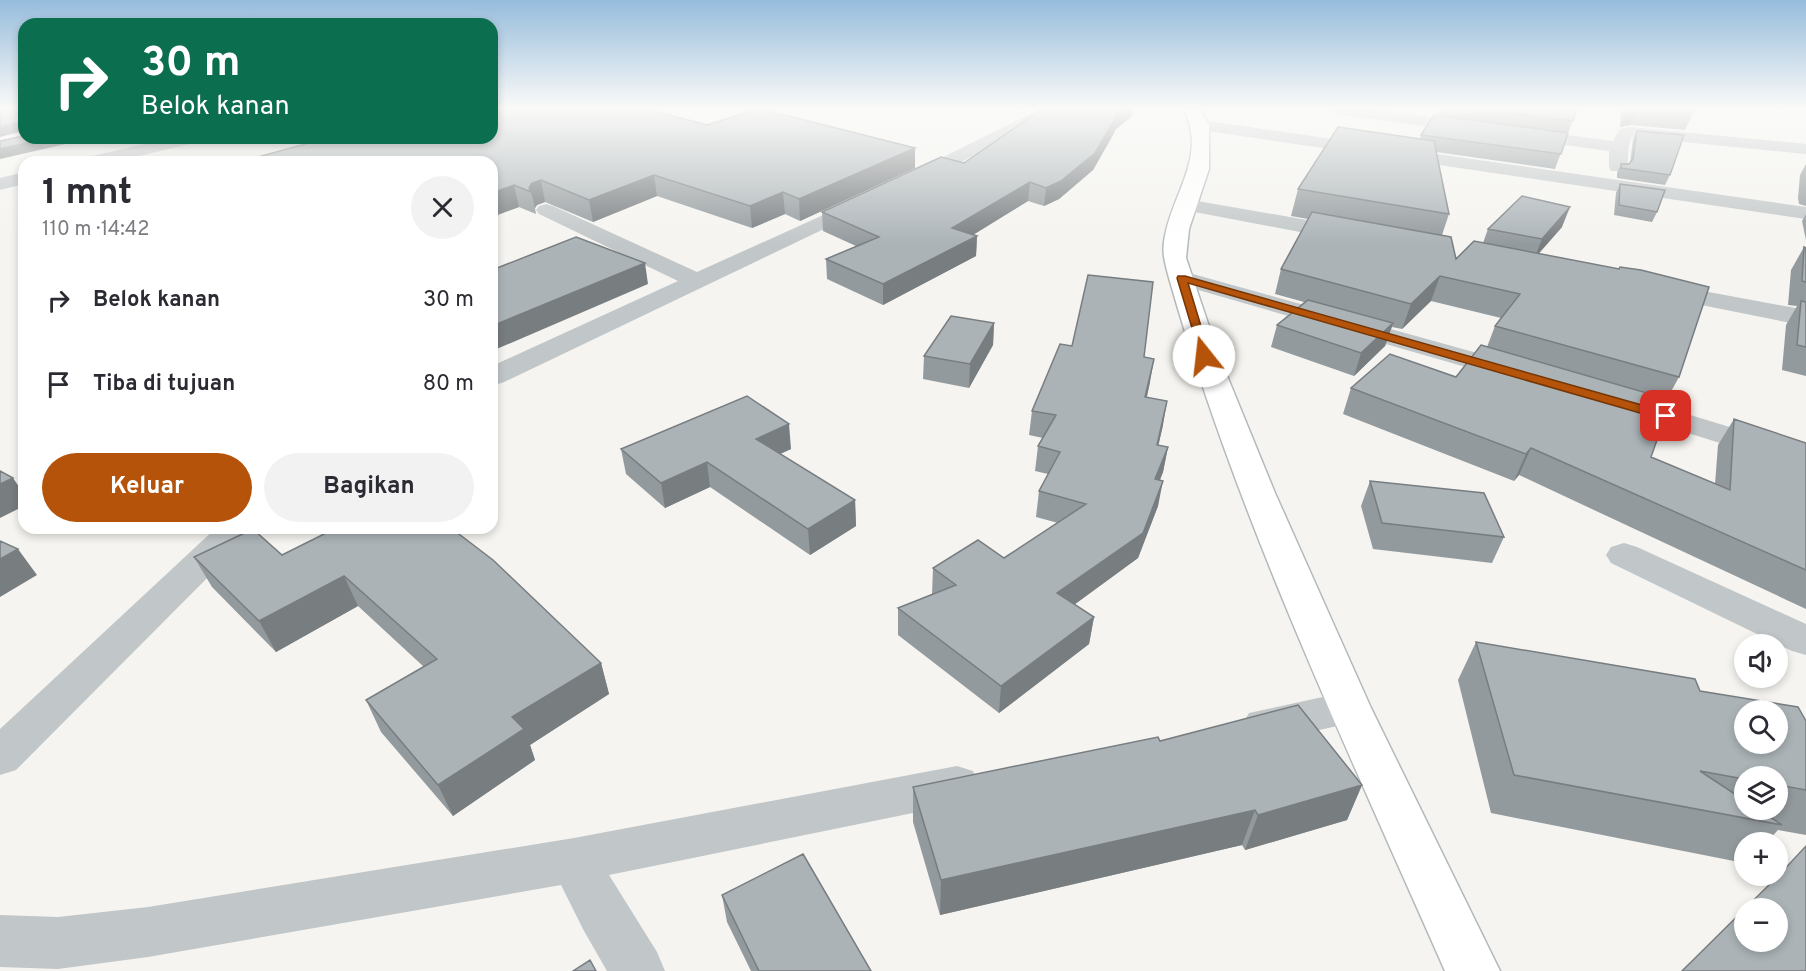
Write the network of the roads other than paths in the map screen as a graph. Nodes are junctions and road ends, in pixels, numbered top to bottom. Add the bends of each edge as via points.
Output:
1 (961, 154) edge
2 (1198, 154) edge
3 (1421, 154) edge
4 (1618, 154) edge
5 (18, 180) edge
6 (0, 184) edge
7 (1618, 187) junction
8 (1186, 205) junction
9 (546, 210) dead end
10 (1806, 213) edge
11 (1366, 238) edge
12 (1182, 278) junction
13 (697, 281) junction
14 (1634, 285) edge
15 (1806, 318) edge
16 (498, 374) edge
17 (1539, 378) edge
18 (1595, 395) edge
19 (1806, 460) edge
20 (231, 534) edge
21 (1624, 555) dead end
22 (1806, 641) edge
23 (1350, 708) junction
24 (1221, 734) edge
25 (0, 757) edge
26 (998, 777) edge
27 (574, 860) junction
28 (0, 941) edge
29 (638, 971) edge
30 (1473, 971) edge

1 - 13 street
2 - 8 main road via 1199,169
3 - 7 street
4 - 7 street
5 - 6 street
7 - 10 street
8 - 11 street
8 - 12 main road via 1175,242 1175,258
9 - 13 street
12 - 17 street
12 - 23 main road via 1204,356
13 - 16 street
14 - 15 street
18 - 19 street
20 - 25 street
21 - 22 street
23 - 24 street
23 - 30 main road
26 - 27 street
27 - 28 street via 148,932 58,943
27 - 29 street

